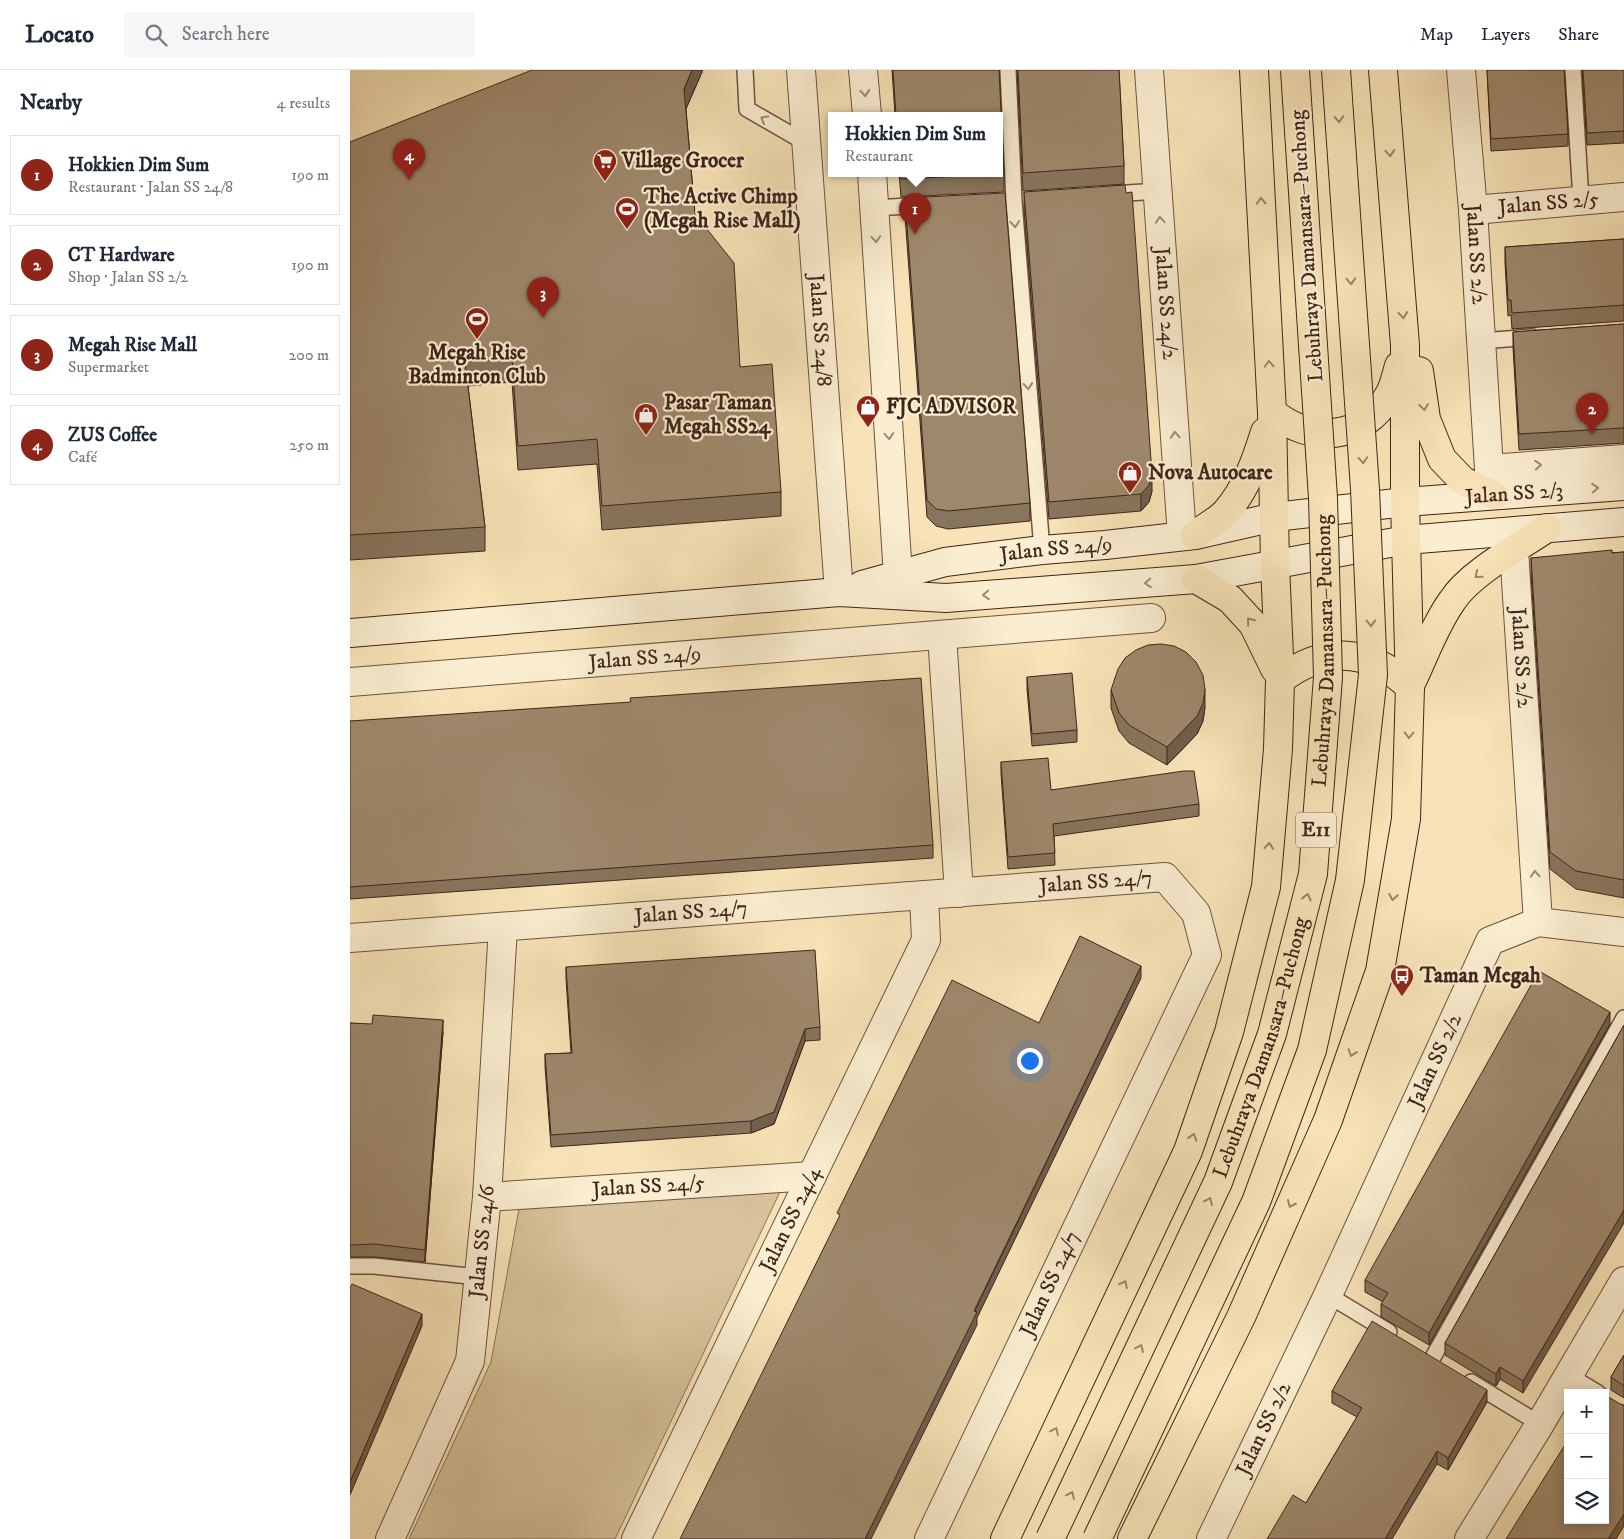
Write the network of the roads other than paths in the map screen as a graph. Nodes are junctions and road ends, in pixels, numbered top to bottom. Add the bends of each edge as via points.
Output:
1 (745, 70) edge
2 (801, 70) edge
3 (863, 70) edge
4 (1008, 70) edge
5 (1149, 70) edge
6 (1254, 70) edge
7 (1295, 70) edge
8 (1336, 70) edge
9 (1383, 70) edge
10 (1462, 70) edge
11 (1573, 70) edge
12 (867, 112) edge
13 (806, 143) junction
14 (872, 177) edge
15 (1158, 191) junction
16 (1100, 195) edge
17 (1624, 197) edge
18 (1033, 200) edge
19 (1581, 200) junction
20 (1009, 201) junction
21 (944, 204) edge
22 (874, 208) junction
23 (1473, 210) junction
24 (1548, 336) edge
25 (1481, 341) junction
26 (1405, 345) junction
27 (1272, 412) junction
28 (1624, 459) edge
29 (1492, 482) junction
30 (1624, 486) edge
31 (1405, 502) junction
32 (1275, 517) junction
33 (1624, 522) edge
34 (1547, 528) junction
35 (1188, 535) junction
36 (1406, 540) junction
37 (1042, 550) junction
38 (1514, 550) junction
39 (1275, 565) junction
40 (898, 576) junction
41 (1196, 579) junction
42 (839, 592) junction
43 (1151, 618) dead end
44 (350, 633) edge
45 (942, 635) junction
46 (1280, 680) junction
47 (350, 682) edge
48 (1410, 687) junction
49 (959, 893) junction
50 (924, 896) junction
51 (1538, 922) junction
52 (503, 927) junction
53 (1624, 932) edge
54 (350, 938) edge
55 (1624, 1018) edge
56 (812, 1176) junction
57 (487, 1197) junction
58 (350, 1266) edge
59 (478, 1276) junction
60 (1624, 1281) edge
61 (1328, 1295) junction
62 (1400, 1339) edge
63 (1568, 1375) junction
64 (1591, 1389) edge
65 (1540, 1424) junction
66 (390, 1539) edge
67 (636, 1539) edge
68 (929, 1539) edge
69 (1005, 1539) edge
70 (1050, 1539) edge
71 (1097, 1539) edge
72 (1132, 1539) edge
73 (1211, 1539) edge
74 (1469, 1539) edge

13 -> 1 lane via 747,109
2 - 13 street, Jalan SS 24/8
3 -> 12 street
4 - 20 lane
5 - 15 street, Jalan SS 24/2
27 -> 6 highway
70 -> 7 highway, Lebuhraya Damansara–Puchong / E11, bridge via 1218,1182 1272,1034 1312,874 1328,677 1323,498
8 -> 71 highway, Lebuhraya Damansara–Puchong / E11, bridge via 1365,489 1373,675 1350,880 1312,1050 1256,1202
9 -> 26 highway
10 - 23 street, Jalan SS 2/2
11 - 19 lane
13 - 42 street, Jalan SS 24/8
14 - 22 street
15 - 16 lane
35 -> 15 street, Jalan SS 24/2
17 - 19 street, Jalan SS 2/5
18 - 20 lane
19 - 23 street, Jalan SS 2/5
20 -> 37 lane
21 - 22 lane
22 -> 40 street
23 - 25 street, Jalan SS 2/2
24 - 25 lane
25 - 29 street, Jalan SS 2/2
26 - 27 highway via 1391,393 1371,417 1358,425 1328,434 1313,433 1284,422
26 -> 29 highway via 1420,374 1426,419 1442,459 1463,481
26 - 31 highway
27 - 32 highway
27 - 35 highway via 1254,466 1240,494 1225,513
29 -> 28 street
29 -> 30 street, Jalan SS 2/3
29 - 31 street, Jalan SS 2/3
31 - 32 street, Jalan SS 2/3
31 - 36 highway
32 - 35 street, Jalan SS 24/9
32 - 39 highway
33 - 34 street, Jalan SS 2/3
34 - 36 street, Jalan SS 2/3
34 - 38 highway
35 - 37 street, Jalan SS 24/9
36 - 39 street, Jalan SS 2/3
36 - 48 highway
37 - 40 street, Jalan SS 24/9 via 946,562
38 -> 48 highway via 1478,574 1453,599
51 -> 38 street, Jalan SS 2/2
39 - 41 street, Jalan SS 24/9
39 - 46 highway
40 - 42 street, Jalan SS 24/9
41 -> 42 street, Jalan SS 24/9 via 946,598
46 -> 41 highway via 1253,624 1230,599
42 - 44 street, Jalan SS 24/9
43 - 45 street, Jalan SS 24/9
45 - 47 street, Jalan SS 24/9
45 - 49 street
46 - 48 highway via 1307,662 1339,655 1370,660 1392,671
69 -> 46 highway via 1188,1151 1229,1032 1266,887 1278,749
48 -> 72 highway via 1406,820 1380,971 1328,1120 1241,1317
49 - 50 street, Jalan SS 24/7
49 - 68 street, Jalan SS 24/7 via 1165,878 1196,913 1206,955
50 - 52 street, Jalan SS 24/7
50 - 56 street, Jalan SS 24/4 via 926,940
51 - 53 street
51 - 61 street, Jalan SS 2/2 via 1490,941
52 - 54 street, Jalan SS 24/7
52 - 57 street, Jalan SS 24/6
55 - 65 lane via 1428,1356
56 - 57 street, Jalan SS 24/5
56 - 67 street, Jalan SS 24/4
57 - 59 street, Jalan SS 24/6
58 - 59 lane
59 - 66 street, Jalan SS 24/6 via 470,1361
60 - 63 street
61 - 62 lane
61 - 73 street, Jalan SS 2/2
63 - 64 lane
63 - 65 street
65 - 74 street

